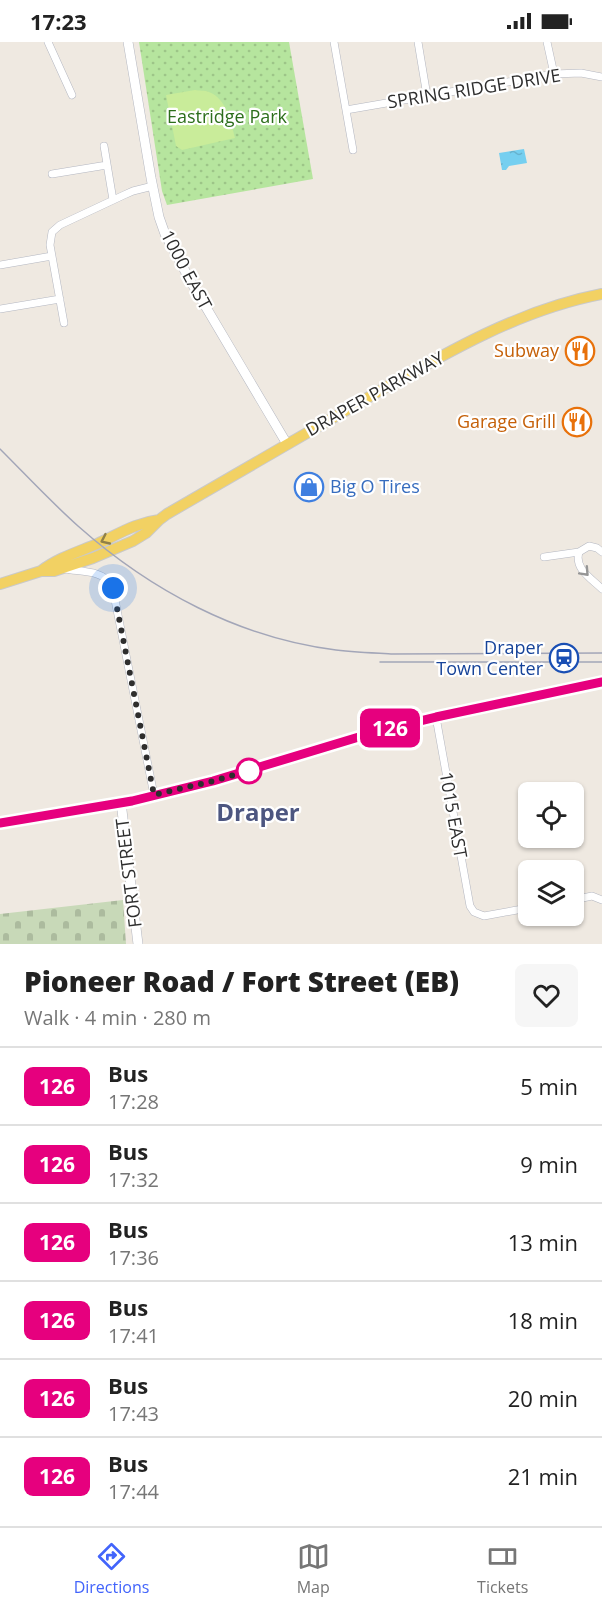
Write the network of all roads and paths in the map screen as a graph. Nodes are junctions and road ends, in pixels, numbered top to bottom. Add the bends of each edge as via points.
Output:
1 (48, 42) edge
2 (128, 42) edge
3 (334, 42) edge
4 (418, 42) edge
5 (547, 42) edge
6 (554, 74) junction
7 (602, 77) edge
8 (72, 95) dead end
9 (426, 96) junction
10 (346, 110) junction
11 (104, 146) dead end
12 (353, 150) dead end
13 (107, 165) junction
14 (52, 174) dead end
15 (153, 186) junction
16 (113, 200) junction
17 (52, 256) junction
18 (0, 265) edge
19 (602, 294) edge
20 (60, 299) junction
21 (0, 309) edge
22 (64, 323) dead end
23 (286, 444) junction
24 (159, 520) junction
25 (601, 550) edge
26 (579, 552) junction
27 (544, 557) dead end
28 (63, 569) junction
29 (41, 572) junction
30 (0, 584) edge
31 (602, 589) edge
32 (602, 682) edge
33 (436, 717) junction
34 (154, 795) junction
35 (121, 802) junction
36 (0, 823) edge
37 (584, 898) edge
38 (601, 900) edge
39 (518, 910) edge
40 (138, 944) edge

1 - 8 street
2 - 15 street, 1000 EAST
3 - 10 street
4 - 9 street
5 - 6 street
6 - 7 street, SPRING RIDGE DRIVE
6 - 9 street, SPRING RIDGE DRIVE
9 - 10 street, SPRING RIDGE DRIVE
10 - 12 street
11 - 13 street
13 - 14 street
13 - 16 street
15 - 16 street
15 - 23 street, 1000 EAST via 159,217 173,251
16 - 17 street via 55,229 51,236
17 - 18 street
17 - 20 street
19 - 23 main road, DRAPER PARKWAY via 551,307 487,332
20 - 21 street
20 - 22 street
23 - 24 main road, DRAPER PARKWAY
24 - 28 main road, DRAPER PARKWAY via 133,541
24 -> 29 main road, DRAPER PARKWAY via 142,522 52,563
25 - 26 street via 589,546
26 - 27 street
26 -> 31 street via 577,563
28 - 29 main road, DRAPER PARKWAY
28 - 34 street via 100,574 110,582 115,594
29 - 30 main road, DRAPER PARKWAY
32 - 33 street
33 - 34 street
33 - 39 street, 1015 EAST via 469,902 474,912 484,916
34 - 35 street
35 - 36 street
35 - 40 street, FORT STREET
37 - 38 street

